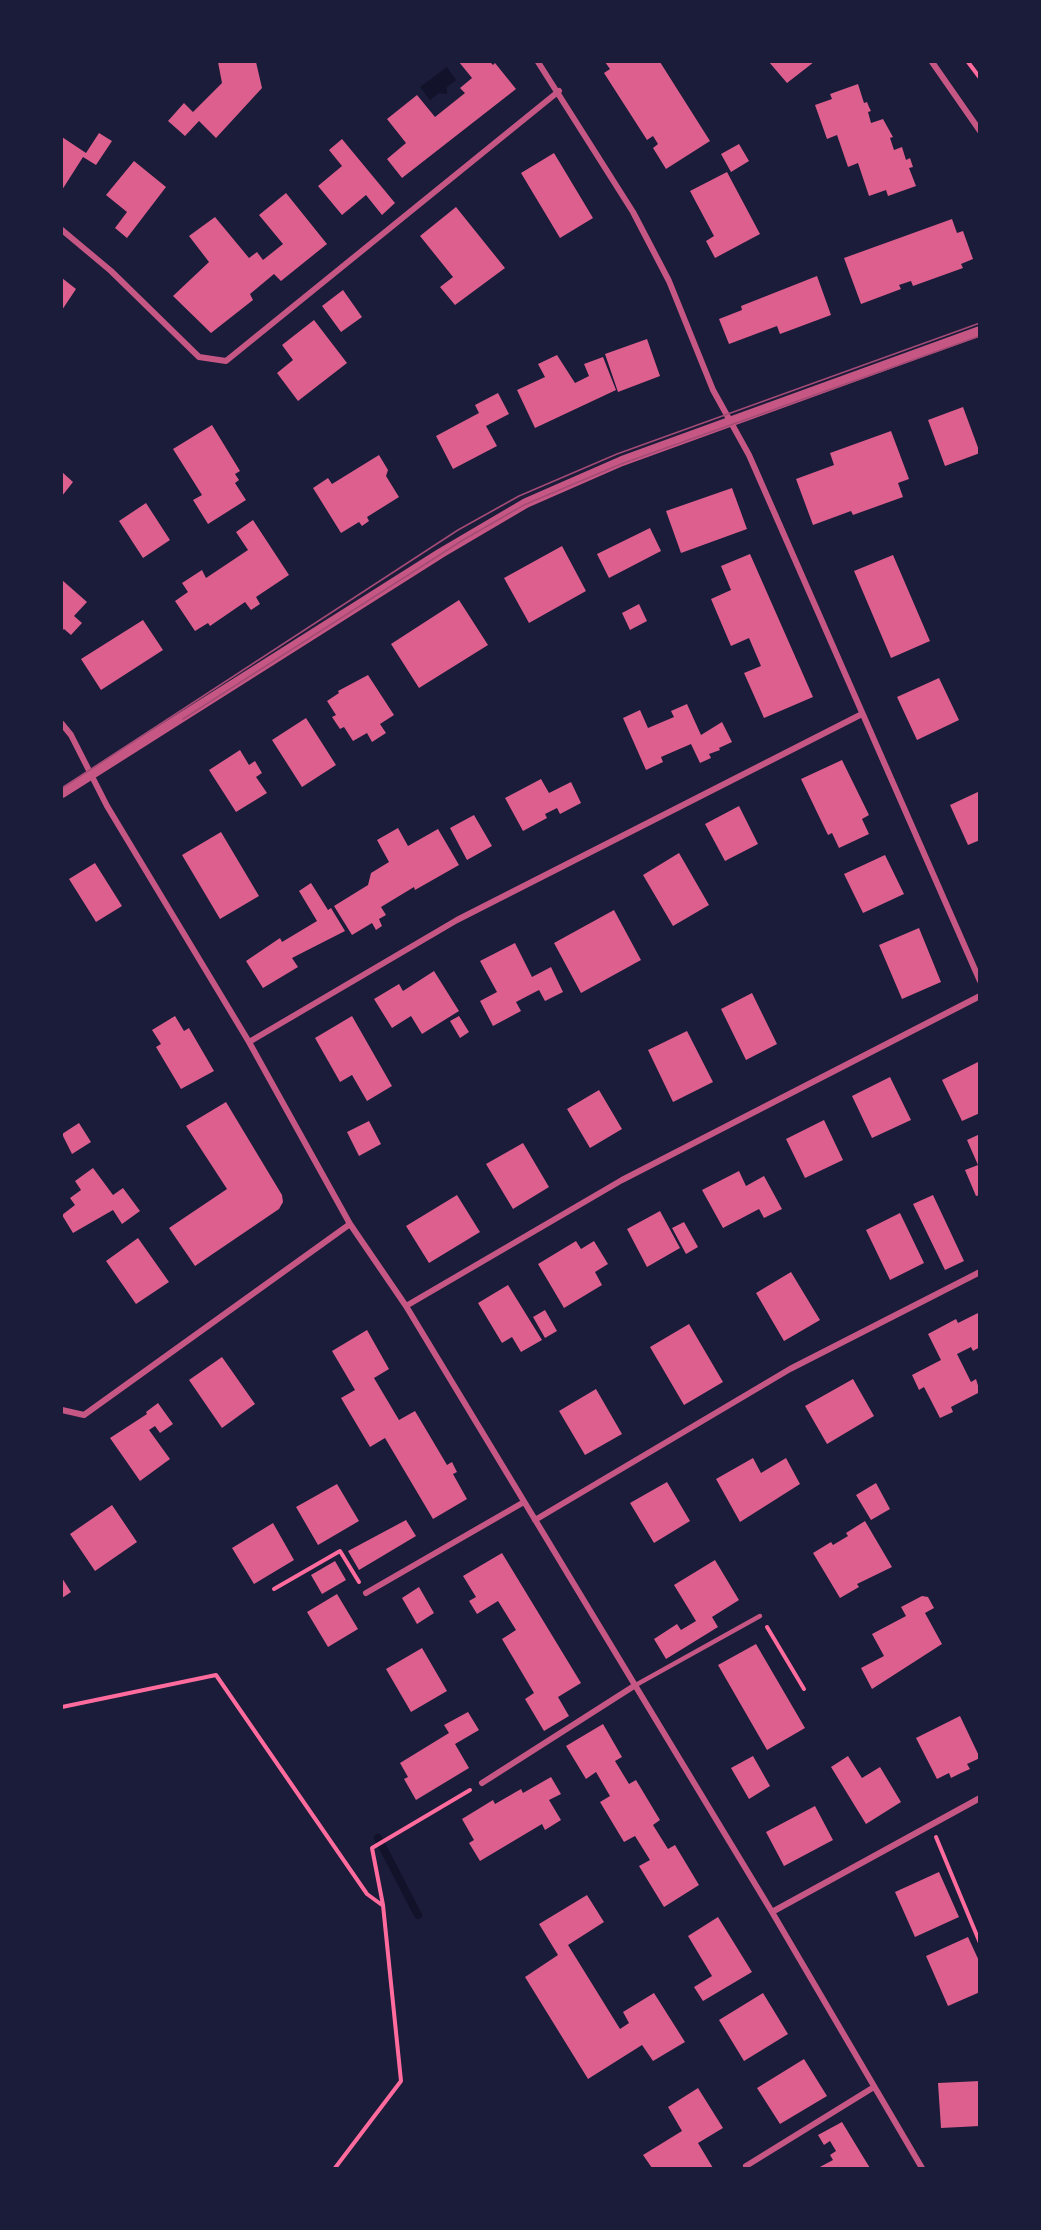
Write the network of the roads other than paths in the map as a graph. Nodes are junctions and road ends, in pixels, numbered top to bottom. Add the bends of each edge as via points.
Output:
1 (538, 62) edge
2 (932, 62) edge
3 (559, 91) junction
4 (980, 131) edge
5 (62, 230) edge
6 (980, 331) edge
7 (728, 422) junction
8 (862, 714) junction
9 (62, 724) edge
10 (91, 774) junction
11 (62, 793) edge
12 (980, 981) edge
13 (980, 996) edge
14 (249, 1042) junction
15 (350, 1224) junction
16 (980, 1272) edge
17 (406, 1306) junction
18 (62, 1410) edge
19 (524, 1502) junction
20 (535, 1520) junction
21 (366, 1593) road end
22 (760, 1616) road end
23 (634, 1686) junction
24 (482, 1783) road end
25 (980, 1798) edge
26 (772, 1912) junction
27 (874, 2087) junction
28 (746, 2166) dead end
29 (922, 2169) edge

1 - 3 street
2 - 4 street
3 - 5 street via 226,361 199,357 111,271
3 - 7 street via 651,244
6 - 7 street
7 - 8 street via 749,455
7 - 10 street via 593,472 506,513
8 - 12 street
8 - 14 street via 457,920
9 - 10 street
10 - 11 street
10 - 14 street
13 - 17 street via 622,1179
14 - 15 street
15 - 17 street
15 - 18 street via 84,1415
16 - 20 street via 790,1369
17 - 19 street
19 - 20 street
19 - 21 street
20 - 23 street
22 - 23 lane
23 - 24 street
23 - 26 street
25 - 26 street
26 - 27 street
27 - 28 street
27 - 29 street

